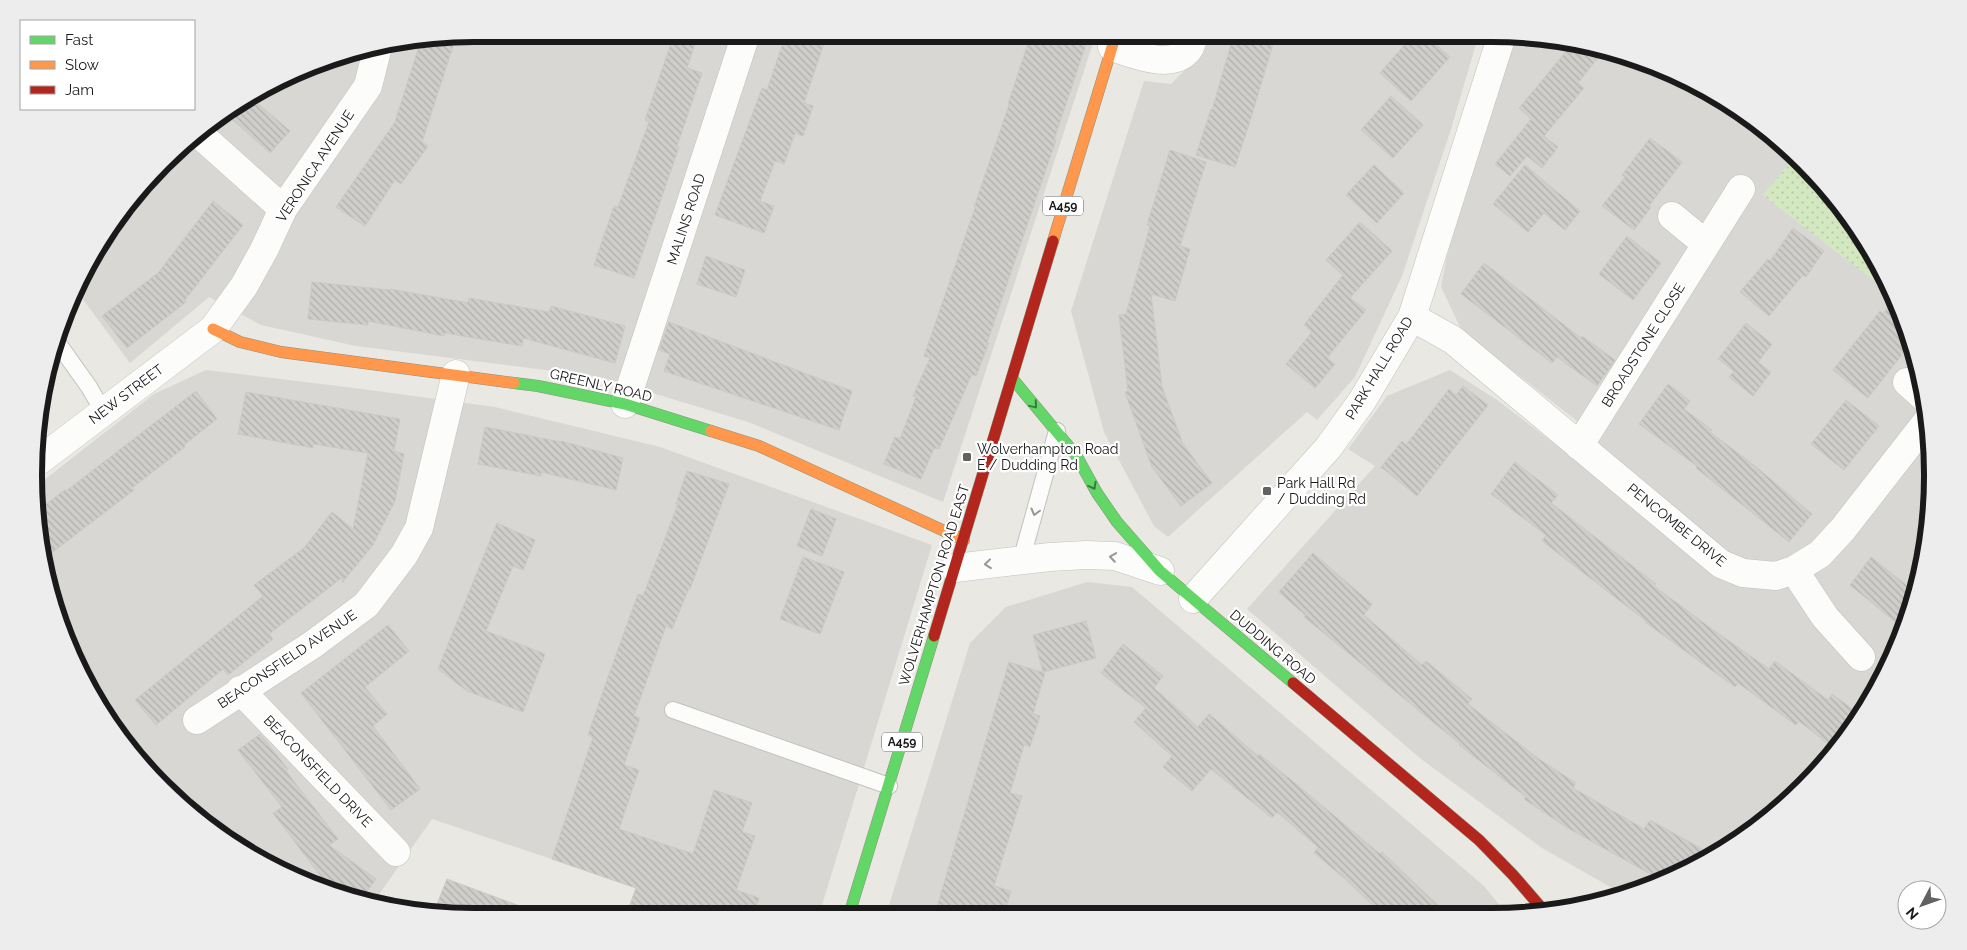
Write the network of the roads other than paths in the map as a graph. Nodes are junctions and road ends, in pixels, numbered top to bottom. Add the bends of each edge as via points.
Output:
1 (743, 42) edge
2 (1114, 42) edge
3 (1116, 42) edge
4 (1192, 42) edge
5 (1500, 42) edge
6 (376, 54) edge
7 (204, 138) edge
8 (1741, 189) dead end
9 (283, 209) junction
10 (1672, 216) dead end
11 (1706, 244) junction
12 (1412, 317) junction
13 (212, 329) junction
14 (61, 349) edge
15 (456, 374) junction
16 (1012, 378) junction
17 (625, 404) junction
18 (103, 411) junction
19 (1922, 428) edge
20 (1057, 431) junction
21 (1580, 446) junction
22 (43, 458) edge
23 (964, 540) junction
24 (1021, 561) junction
25 (955, 568) junction
26 (1794, 570) junction
27 (1160, 572) junction
28 (1193, 599) junction
29 (1862, 657) dead end
30 (240, 690) junction
31 (673, 710) dead end
32 (197, 720) dead end
33 (889, 786) junction
34 (396, 852) dead end
35 (1539, 905) edge
36 (851, 908) edge

1 - 17 street, MALINS ROAD
2 - 16 street, WOLVERHAMPTON ROAD EAST / A459
3 - 4 street via 1153,60 1179,57 1190,48
5 - 12 street, PARK HALL ROAD
6 - 9 street, VERONICA AVENUE via 368,86
7 - 9 street
8 - 11 street, BROADSTONE CLOSE
9 - 13 street, VERONICA AVENUE via 244,286
10 - 11 street
11 - 21 street, BROADSTONE CLOSE
12 - 21 street, PENCOMBE DRIVE via 1453,340
12 - 28 street, PARK HALL ROAD via 1362,401 1328,448
13 - 15 street, GREENLY ROAD via 240,342 281,352
13 - 18 street, NEW STREET
14 - 18 lane
15 - 17 street, GREENLY ROAD via 538,386
15 - 30 street, BEACONSFIELD AVENUE via 419,528 404,554 366,605 312,645
16 -> 20 street, DUDDING ROAD
16 - 23 street, WOLVERHAMPTON ROAD EAST / A459
17 - 23 street, GREENLY ROAD via 759,446
18 - 22 street, NEW STREET
19 - 26 street, PENCOMBE DRIVE via 1820,554
20 -> 24 lane
20 -> 27 street, DUDDING ROAD via 1076,455 1117,522
21 - 26 street, PENCOMBE DRIVE via 1721,564 1743,573 1776,576
23 - 25 street, WOLVERHAMPTON ROAD EAST / A459
24 -> 25 street
27 -> 24 street via 1115,556
25 - 33 street, WOLVERHAMPTON ROAD EAST / A459
26 - 29 street via 1825,617
27 - 28 street, DUDDING ROAD
28 - 35 street, DUDDING ROAD via 1479,840
30 - 32 street, BEACONSFIELD AVENUE
30 - 34 street, BEACONSFIELD DRIVE
31 - 33 lane
33 - 36 street, WOLVERHAMPTON ROAD EAST / A459

